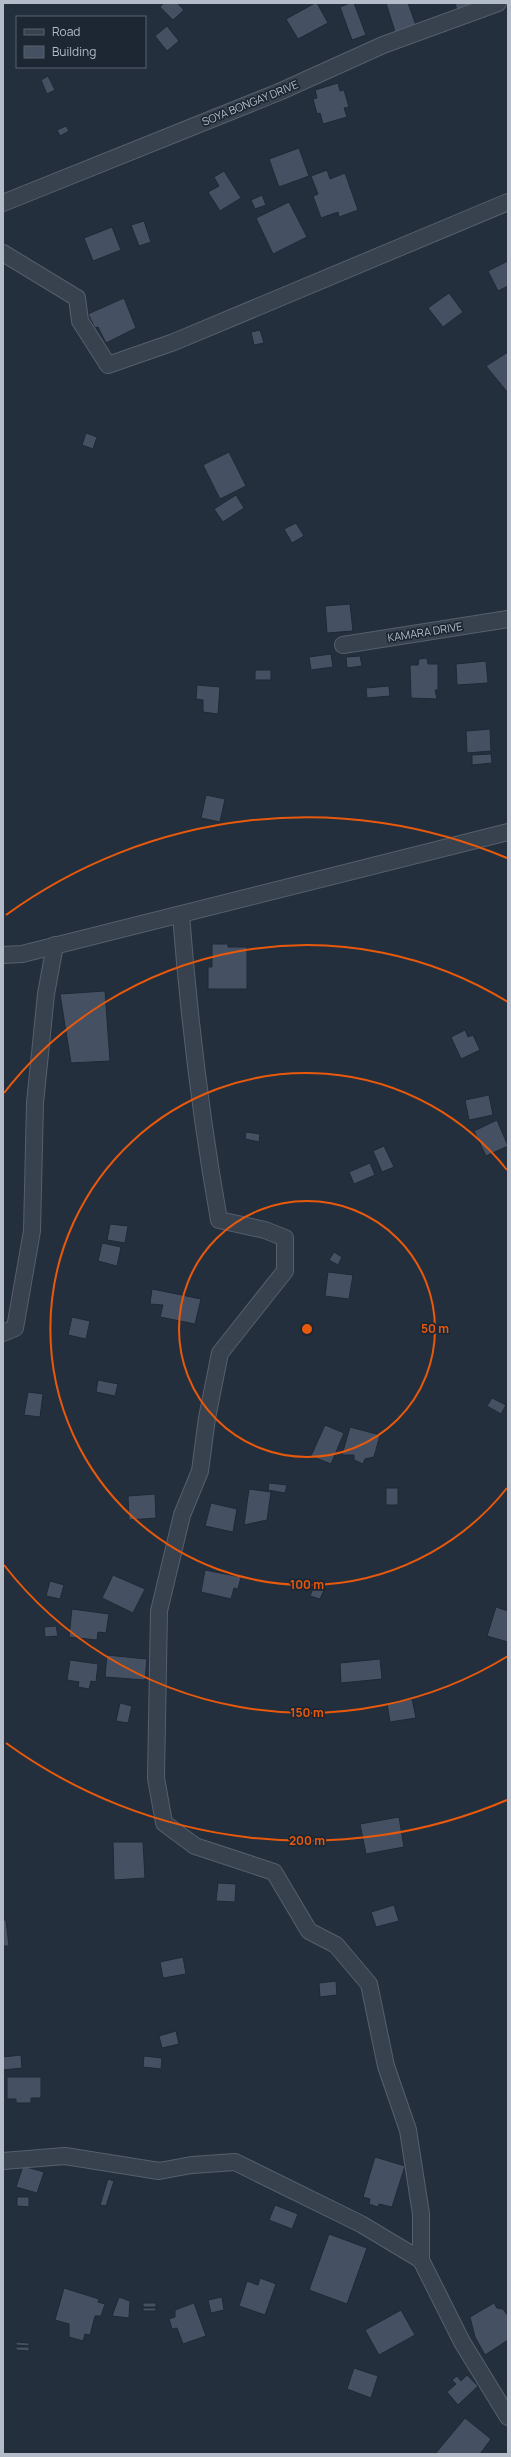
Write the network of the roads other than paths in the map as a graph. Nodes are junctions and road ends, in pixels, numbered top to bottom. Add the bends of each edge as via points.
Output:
1 (498, 3) edge
2 (508, 202) edge
3 (3, 203) edge
4 (3, 253) edge
5 (508, 619) edge
6 (342, 645) dead end
7 (508, 832) edge
8 (181, 915) junction
9 (55, 945) junction
10 (3, 955) edge
11 (3, 1333) edge
12 (3, 2161) edge
13 (421, 2260) junction
14 (508, 2417) edge

1 - 3 street, SOYA BONGAY DRIVE via 383,45 279,92
2 - 4 street via 174,342 108,365 80,322 77,298
5 - 6 street, KAMARA DRIVE
7 - 8 street
8 - 9 street
8 - 13 street via 190,1030 205,1142 219,1220 265,1230 284,1238 285,1271 220,1353 200,1471 182,1515 159,1611 156,1778 164,1823 195,1846 274,1872 309,1931 336,1945 370,1984 386,2066 408,2130 421,2214
9 - 10 street via 22,954
9 - 11 street via 46,994 35,1103 32,1231 15,1328
12 - 13 street via 65,2156 159,2171 192,2165 235,2162 361,2224
13 - 14 street via 462,2342

